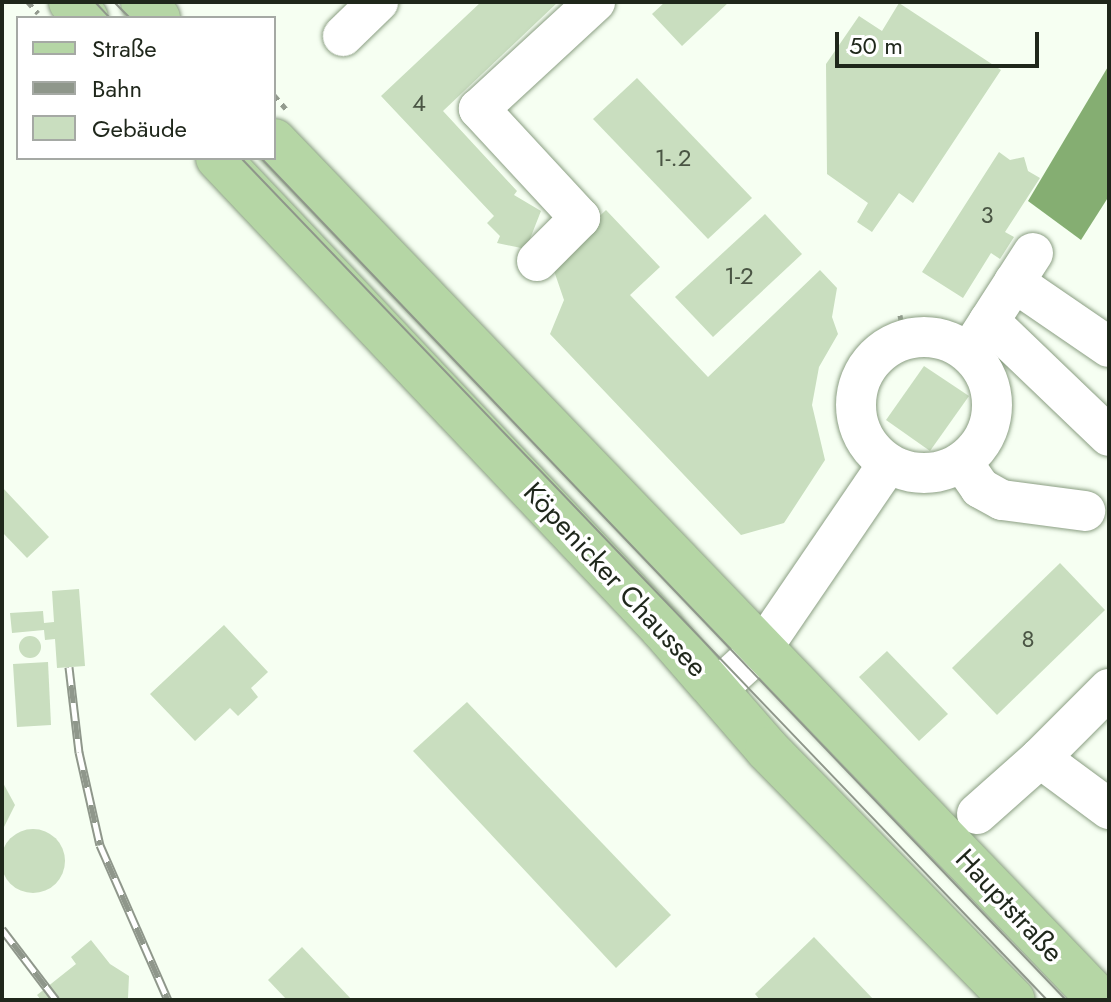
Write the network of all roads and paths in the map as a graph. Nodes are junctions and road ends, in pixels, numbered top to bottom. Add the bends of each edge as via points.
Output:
1 (378, 2) edge
2 (595, 2) edge
3 (343, 36) dead end
4 (276, 143) edge
5 (220, 160) edge
6 (537, 261) dead end
7 (979, 337) junction
8 (1109, 347) edge
9 (1109, 436) edge
10 (962, 462) junction
11 (888, 464) junction
12 (1085, 511) dead end
13 (763, 647) junction
14 (1109, 689) edge
15 (716, 690) junction
16 (1040, 758) junction
17 (1104, 796) edge
18 (918, 810) joint
19 (977, 814) dead end
20 (1013, 1000) edge
21 (1100, 1000) edge

1 - 3 street
2 - 6 street via 479,109 580,218
4 - 13 main road, Köpenicker Chaussee via 699,588
5 - 15 main road, Köpenicker Chaussee
7 - 8 street via 1024,268
7 - 9 street
7 - 10 street via 993,409 978,448
7 - 11 street via 949,341 903,327 869,365 856,407 871,449
10 - 11 street via 925,474
10 - 12 street via 980,488 1002,500
11 - 13 street
13 - 15 street
13 - 18 main road, Köpenicker Chaussee
14 - 16 street
15 - 20 main road, Köpenicker Chaussee
16 - 17 street
16 - 19 street
18 - 21 main road, Hauptstraße

